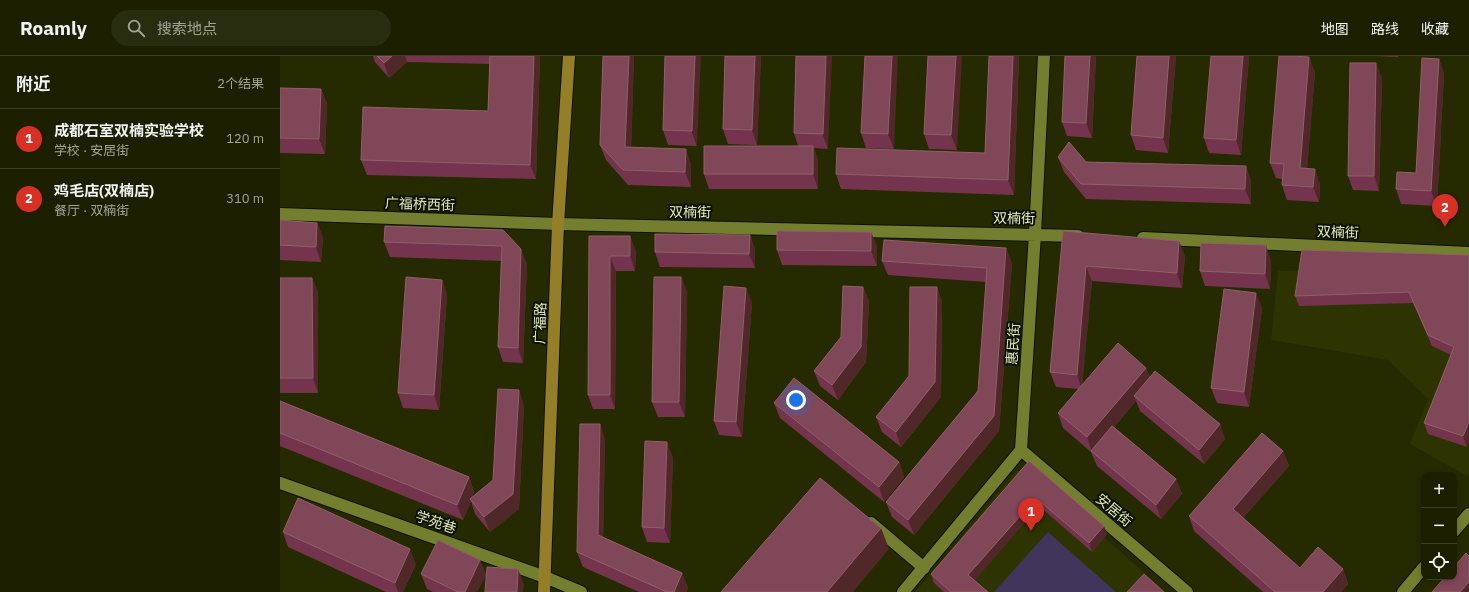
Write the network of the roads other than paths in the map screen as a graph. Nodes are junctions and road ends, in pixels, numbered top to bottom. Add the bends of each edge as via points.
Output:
1 (569, 56) edge
2 (1044, 56) edge
3 (280, 214) edge
4 (558, 224) junction
5 (1035, 234) junction
6 (1090, 236) edge
7 (1130, 238) edge
8 (1469, 252) edge
9 (1021, 450) junction
10 (280, 483) edge
11 (1469, 514) edge
12 (863, 516) edge
13 (1457, 528) edge
14 (924, 568) junction
15 (1421, 571) edge
16 (545, 577) junction
17 (544, 592) edge
18 (581, 592) edge
19 (903, 592) edge
20 (1187, 592) edge
21 (1403, 592) edge

1 - 4 street, 广福路
2 - 5 street, 惠民街
3 - 4 street, 广福桥西街
4 - 5 street, 双楠街
4 - 16 street, 广福路
5 - 6 street, 双楠街
5 - 9 street, 惠民街
7 - 8 street, 双楠街
9 - 14 street
9 - 20 street, 安居街
10 - 16 street, 学苑巷
11 - 13 street
12 - 14 street
14 - 19 street
15 - 21 street
16 - 17 street, 广福路
16 - 18 street, 学苑巷

